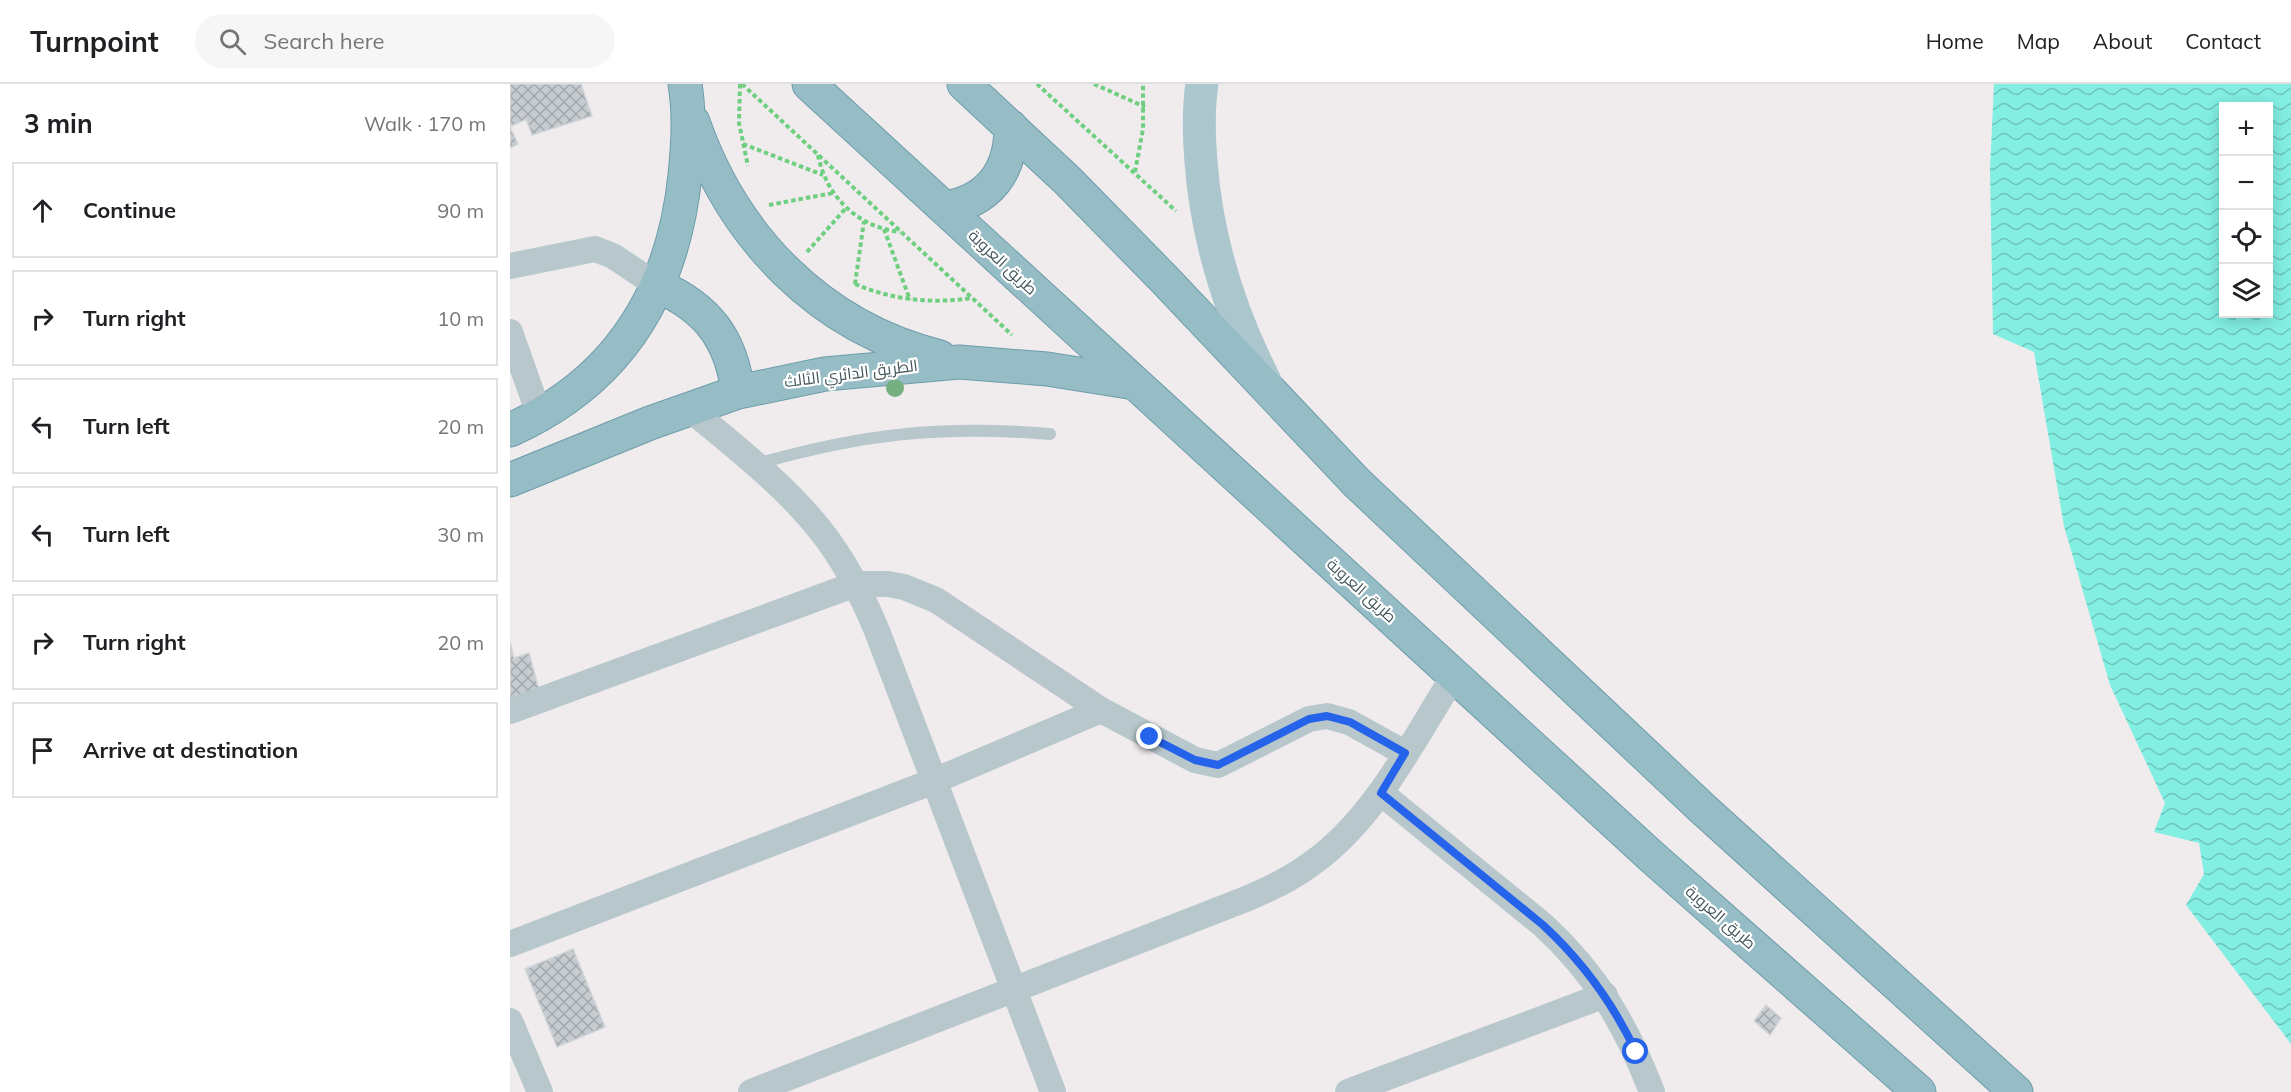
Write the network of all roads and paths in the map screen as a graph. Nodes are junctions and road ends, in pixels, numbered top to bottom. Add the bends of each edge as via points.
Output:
1 (741, 84) edge
2 (809, 84) edge
3 (964, 84) edge
4 (1094, 84) edge
5 (1143, 84) edge
6 (1038, 85) edge
7 (1200, 86) edge
8 (687, 98) edge
9 (1145, 107) junction
10 (1011, 127) junction
11 (742, 143) junction
12 (818, 154) junction
13 (1134, 172) junction
14 (752, 175) dead end
15 (823, 175) junction
16 (833, 193) junction
17 (846, 208) junction
18 (945, 208) junction
19 (1178, 213) dead end
20 (772, 214) dead end
21 (864, 221) junction
22 (884, 229) junction
23 (902, 232) junction
24 (798, 246) dead end
25 (806, 253) junction
26 (814, 259) dead end
27 (510, 266) edge
28 (846, 280) dead end
29 (855, 284) junction
30 (658, 286) junction
31 (972, 298) junction
32 (910, 300) junction
33 (510, 332) edge
34 (1014, 337) dead end
35 (959, 362) junction
36 (1135, 383) junction
37 (1268, 388) junction
38 (738, 393) junction
39 (690, 409) junction
40 (540, 417) junction
41 (510, 430) edge
42 (1050, 434) dead end
43 (755, 465) junction
44 (510, 480) edge
45 (856, 584) junction
46 (1455, 674) junction
47 (1101, 710) junction
48 (510, 711) edge
49 (1405, 753) junction
50 (934, 781) junction
51 (1381, 793) junction
52 (510, 944) edge
53 (1014, 990) junction
54 (1605, 995) junction
55 (510, 1021) edge
56 (540, 1092) edge
57 (751, 1092) edge
58 (1053, 1092) edge
59 (1348, 1092) edge
60 (1652, 1092) edge
61 (1919, 1092) edge
62 (2016, 1092) edge

1 - 11 path
1 - 12 path
2 - 18 highway, طريق العروبة
3 - 10 highway
4 - 9 path
5 - 9 path
6 - 13 path
7 - 37 main road via 1203,194 1212,244 1226,294
8 - 30 highway via 686,168 678,229
8 - 35 highway via 701,145 721,187 753,236 776,262 830,308 860,326 924,353
9 - 13 path
10 - 18 highway via 1008,156 995,182 972,200
10 - 37 highway
11 - 14 path
11 - 15 path
12 - 15 path
12 - 23 path
13 - 19 path
15 - 16 path
16 - 17 path
16 - 20 path via 766,205
17 - 21 path
17 - 25 path
18 - 36 highway, طريق العروبة
21 - 22 path
21 - 29 path
22 - 23 path
22 - 32 path
23 - 31 path
24 - 25 path
25 - 26 path
27 - 30 street via 595,249 613,256
28 - 29 path
29 - 32 path
30 - 38 highway via 693,305 720,335 735,372
30 - 40 highway via 628,337 609,360 588,382
31 - 32 path
31 - 34 path
33 - 40 street
35 - 36 highway, الطريق الدائري الثالث via 1047,369
35 - 38 highway, الطريق الدائري الثالث via 825,374
36 - 46 highway, طريق العروبة
37 - 62 highway via 1357,483 1712,817
38 - 39 highway, الطريق الدائري الثالث
39 - 43 street
39 - 44 highway, الطريق الدائري الثالث
40 - 41 highway
42 - 43 lane via 964,429 910,432 836,443
43 - 45 street via 801,507
45 - 47 street via 904,587 936,600
45 - 48 street
45 - 50 street
46 - 49 street
46 - 61 highway, طريق العروبة via 1652,857
47 - 49 street via 1195,760 1218,765 1309,719 1327,716 1350,722
47 - 50 street
49 - 51 street
50 - 52 street
50 - 53 street
51 - 53 street via 1331,848 1284,882
51 - 54 street via 1543,925 1580,962
53 - 57 street
53 - 58 street
54 - 59 street
54 - 60 street via 1627,1032
55 - 56 street

